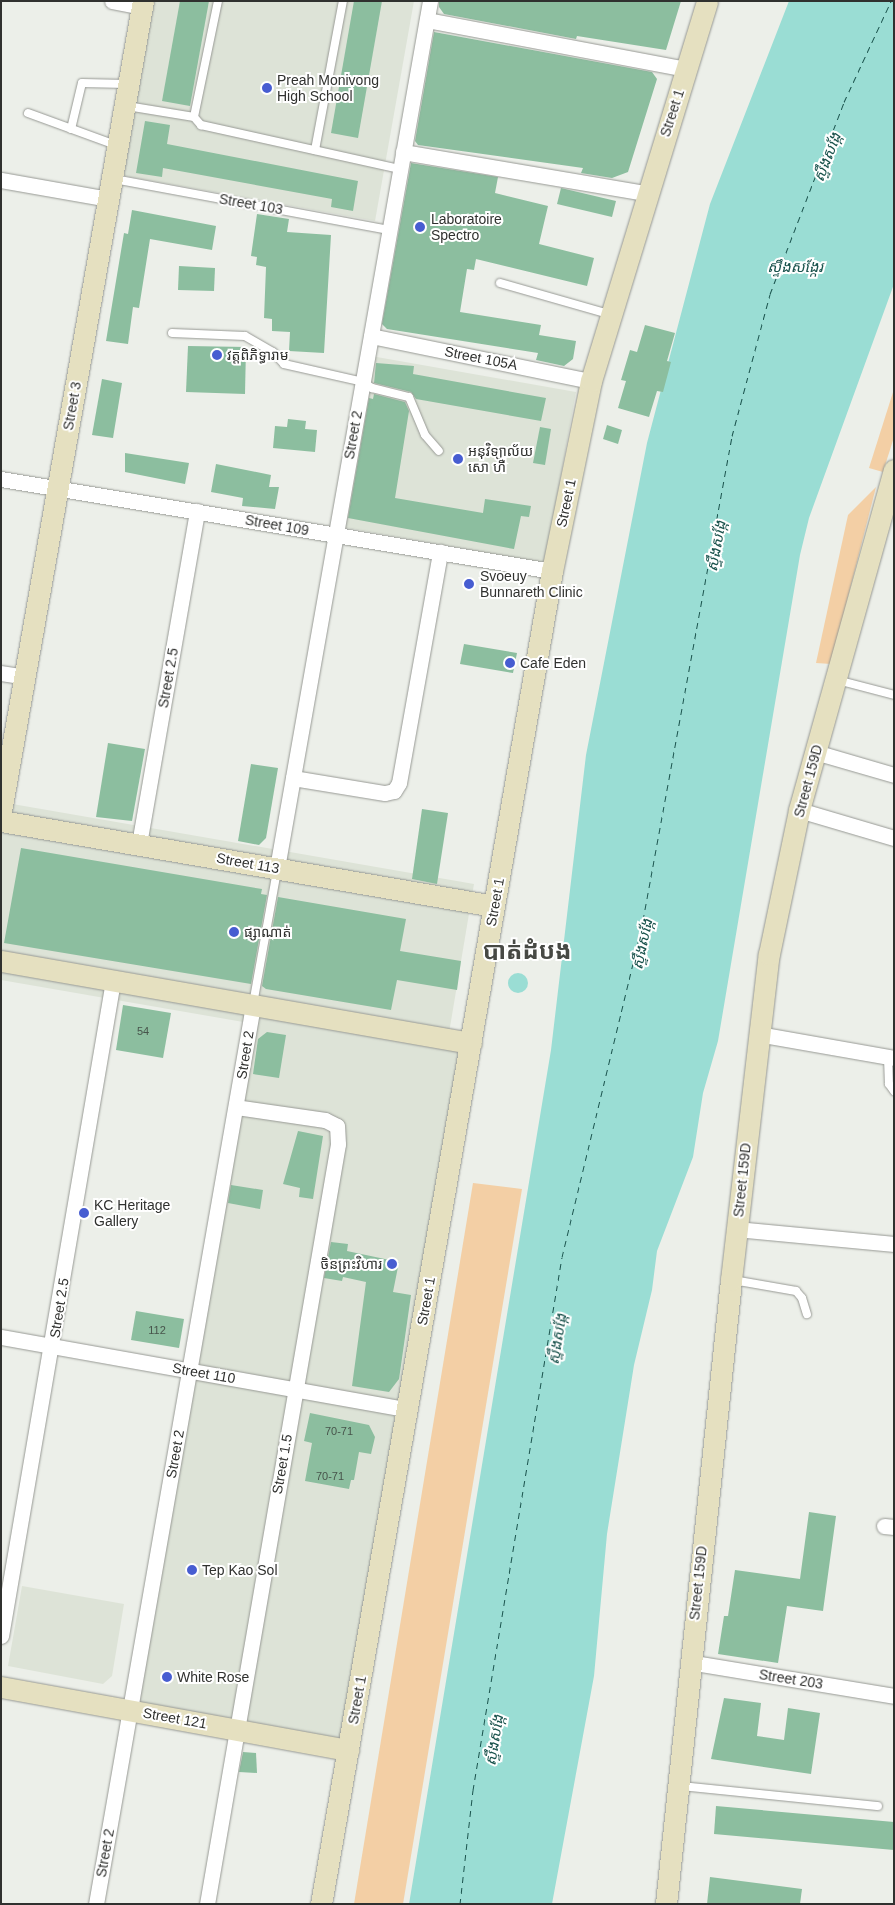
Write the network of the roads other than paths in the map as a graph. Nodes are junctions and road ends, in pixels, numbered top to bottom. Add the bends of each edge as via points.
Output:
1 (112, 1) edge
2 (218, 1) edge
3 (343, 1) edge
4 (430, 1) edge
5 (707, 1) edge
6 (143, 4) edge
7 (427, 20) junction
8 (687, 69) junction
9 (129, 84) junction
10 (125, 106) junction
11 (28, 112) dead end
12 (194, 117) junction
13 (71, 129) junction
14 (118, 146) junction
15 (315, 150) junction
16 (403, 152) junction
17 (400, 168) junction
18 (1, 180) edge
19 (110, 189) junction
20 (646, 193) junction
21 (390, 230) junction
22 (500, 283) dead end
23 (610, 315) junction
24 (172, 333) dead end
25 (371, 336) junction
26 (591, 380) junction
27 (363, 382) junction
28 (439, 451) dead end
29 (1, 478) edge
30 (892, 480) edge
31 (58, 488) junction
32 (197, 511) junction
33 (336, 534) junction
34 (440, 552) junction
35 (552, 570) junction
36 (1, 673) edge
37 (25, 677) junction
38 (837, 680) junction
39 (894, 695) edge
40 (815, 752) junction
41 (894, 775) edge
42 (293, 778) junction
43 (799, 810) junction
44 (1, 812) edge
45 (1, 821) edge
46 (894, 838) edge
47 (139, 844) junction
48 (277, 868) junction
49 (494, 906) junction
50 (1, 961) edge
51 (113, 980) junction
52 (253, 1005) junction
53 (758, 1034) junction
54 (471, 1043) junction
55 (891, 1057) edge
56 (894, 1091) edge
57 (236, 1107) junction
58 (736, 1229) junction
59 (894, 1244) edge
60 (731, 1280) junction
61 (807, 1314) dead end
62 (1, 1337) edge
63 (52, 1346) junction
64 (189, 1370) junction
65 (296, 1389) junction
66 (407, 1409) junction
67 (1, 1636) edge
68 (689, 1662) junction
69 (1, 1687) edge
70 (894, 1696) edge
71 (130, 1710) junction
72 (235, 1729) junction
73 (348, 1750) junction
74 (678, 1786) junction
75 (878, 1806) dead end
76 (96, 1904) edge
77 (207, 1904) edge
78 (321, 1904) edge
79 (666, 1904) edge

1 - 6 street
2 - 12 lane
3 - 15 lane
4 - 7 street, Street 2
5 - 8 street, Street 1
6 - 9 street, Street 3
7 - 8 street
7 - 16 street, Street 2
8 - 20 street, Street 1
9 - 10 street, Street 3
9 - 13 lane via 82,83
10 - 12 lane
10 - 14 street, Street 3
11 - 13 lane
12 - 15 lane via 201,125
13 - 14 lane
14 - 19 street, Street 3
15 - 17 lane
16 - 17 street, Street 2
16 - 20 street
17 - 21 street, Street 2
18 - 19 street, Street 103
19 - 21 lane, Street 103
19 - 31 street, Street 3
20 - 23 street, Street 1
21 - 25 street, Street 2
22 - 23 lane
23 - 26 street, Street 1
24 - 27 lane via 245,336 273,352 284,364
25 - 26 street, Street 105A
25 - 27 street, Street 2
26 - 35 street, Street 1
27 - 28 lane via 372,388 409,397 425,435
27 - 33 street, Street 2
29 - 31 street, Street 109
30 - 38 street, Street 159D
31 - 32 street, Street 109
31 - 37 street, Street 3
32 - 33 street, Street 109
32 - 47 street, Street 2.5
33 - 34 street, Street 109
33 - 42 street, Street 2
34 - 35 street, Street 109
34 - 42 street via 399,783 394,791 384,793
35 - 49 street, Street 1
36 - 37 street
37 - 44 street, Street 3
38 - 39 lane
38 - 40 street, Street 159D
40 - 41 street
40 - 43 street, Street 159D
42 - 48 street, Street 2
43 - 46 street
43 - 53 street, Street 159D via 769,954
45 - 47 street, Street 113
47 - 48 street, Street 113
48 - 49 street, Street 113
48 - 52 lane
49 - 54 street, Street 1
50 - 51 street
51 - 52 street
51 - 63 street, Street 2.5
52 - 54 street
52 - 57 street, Street 2
53 - 55 street
53 - 58 street, Street 159D
54 - 66 street, Street 1
55 - 56 lane via 889,1084
57 - 64 street, Street 2
57 - 65 street, Street 1.5 via 325,1120 337,1126 338,1144
58 - 59 street
58 - 60 street, Street 159D
60 - 61 lane via 796,1291
60 - 68 street, Street 159D
62 - 63 street, Street 110
63 - 64 street, Street 110
63 - 67 street, Street 2.5
64 - 65 street, Street 110
64 - 71 street, Street 2
65 - 66 street, Street 110
65 - 72 street, Street 1.5
66 - 73 street, Street 1
68 - 70 street, Street 203
68 - 74 street, Street 159D
69 - 71 street, Street 121
71 - 72 street, Street 121
71 - 76 street, Street 2
72 - 73 street, Street 121
72 - 77 street, Street 1.5
73 - 78 street, Street 1
74 - 75 lane
74 - 79 street, Street 159D

